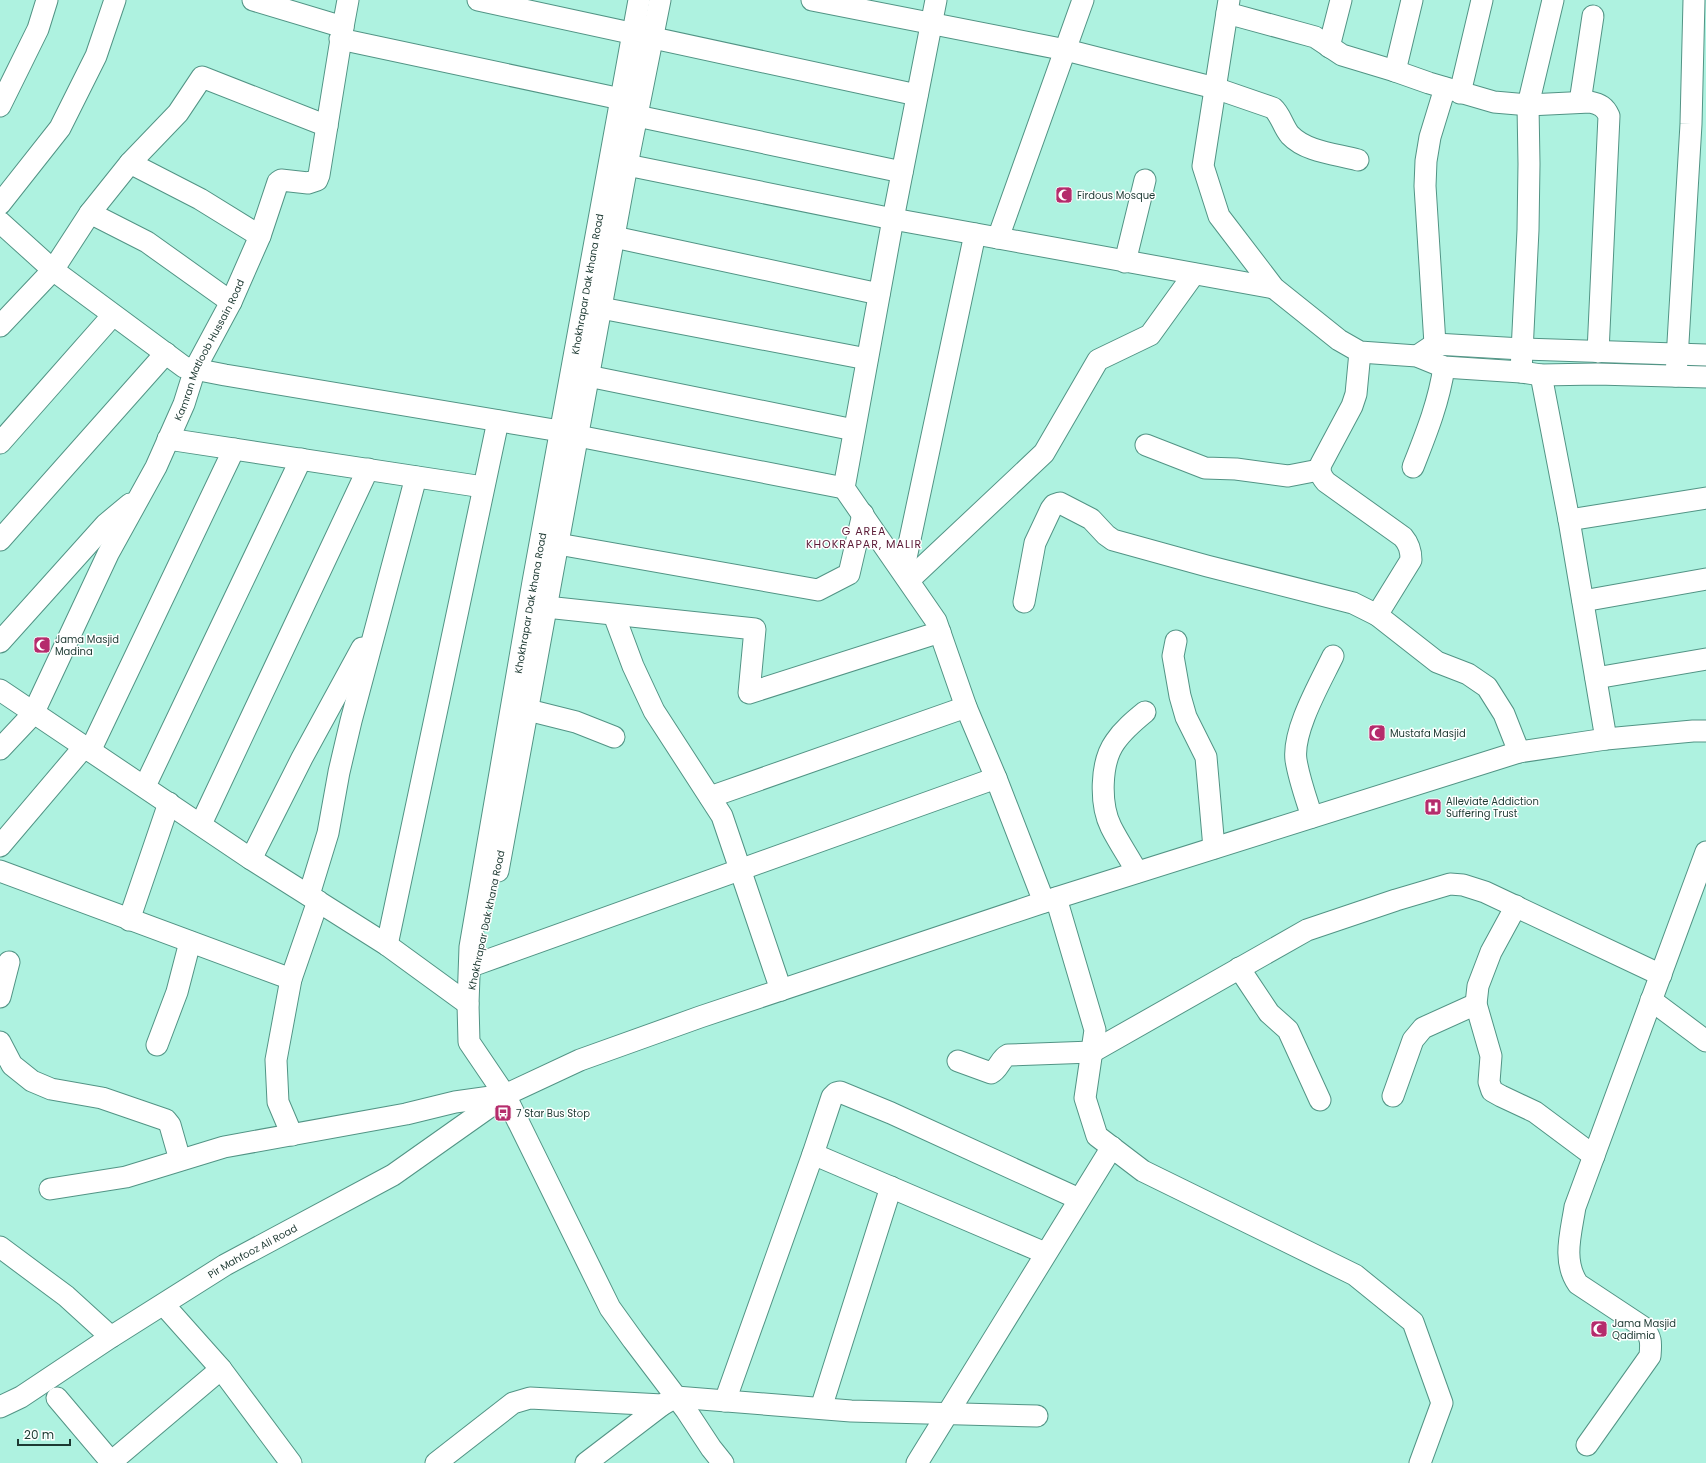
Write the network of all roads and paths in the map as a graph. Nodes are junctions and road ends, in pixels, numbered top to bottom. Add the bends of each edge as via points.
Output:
1 (47, 0) edge
2 (115, 0) edge
3 (253, 0) edge
4 (348, 0) edge
5 (478, 0) edge
6 (639, 0) edge
7 (660, 0) edge
8 (812, 0) edge
9 (936, 0) edge
10 (1083, 0) edge
11 (1341, 0) edge
12 (1412, 0) edge
13 (1482, 0) edge
14 (1553, 0) edge
15 (1694, 0) edge
16 (1228, 6) edge
17 (1593, 16) dead end
18 (931, 24) junction
19 (341, 33) junction
20 (642, 36) junction
21 (1330, 47) junction
22 (1066, 50) junction
23 (1395, 71) junction
24 (1215, 88) junction
25 (1452, 91) junction
26 (917, 95) junction
27 (621, 99) junction
28 (1580, 102) junction
29 (1528, 105) junction
30 (0, 106) edge
31 (637, 116) junction
32 (327, 126) junction
33 (1358, 160) dead end
34 (130, 163) junction
35 (627, 165) junction
36 (902, 172) junction
37 (1145, 180) dead end
38 (0, 204) edge
39 (90, 214) junction
40 (893, 219) junction
41 (0, 222) edge
42 (975, 234) junction
43 (260, 236) junction
44 (614, 237) junction
45 (998, 238) junction
46 (1125, 262) junction
47 (53, 270) junction
48 (1194, 274) junction
49 (1274, 288) junction
50 (879, 294) junction
51 (231, 302) junction
52 (601, 308) junction
53 (113, 314) junction
54 (2, 321) edge
55 (1435, 344) junction
56 (1522, 349) junction
57 (1360, 352) junction
58 (1598, 352) junction
59 (166, 353) junction
60 (1678, 354) junction
61 (1706, 355) edge
62 (1417, 356) junction
63 (867, 359) junction
64 (1444, 367) junction
65 (195, 369) junction
66 (1531, 373) junction
67 (588, 376) junction
68 (1676, 376) junction
69 (1706, 377) edge
70 (498, 421) junction
71 (854, 430) junction
72 (569, 434) junction
73 (168, 439) junction
74 (0, 444) edge
75 (1146, 445) dead end
76 (234, 449) junction
77 (301, 459) junction
78 (1413, 466) dead end
79 (368, 470) junction
80 (1319, 470) junction
81 (416, 477) junction
82 (483, 487) junction
83 (844, 488) junction
84 (139, 497) junction
85 (1706, 498) edge
86 (863, 514) junction
87 (1569, 520) junction
88 (0, 540) edge
89 (558, 544) junction
90 (906, 576) junction
91 (1706, 579) edge
92 (1583, 601) junction
93 (1024, 602) dead end
94 (546, 607) junction
95 (614, 615) junction
96 (1377, 615) junction
97 (378, 617) junction
98 (940, 632) junction
99 (1176, 641) dead end
100 (0, 642) edge
101 (1333, 656) dead end
102 (1706, 659) edge
103 (1596, 678) junction
104 (0, 690) edge
105 (966, 707) junction
106 (528, 710) junction
107 (1145, 712) dead end
108 (33, 714) junction
109 (1706, 731) edge
110 (614, 737) dead end
111 (1606, 739) junction
112 (0, 748) edge
113 (87, 749) junction
114 (1519, 752) junction
115 (996, 778) junction
116 (144, 786) junction
117 (710, 797) junction
118 (170, 803) junction
119 (1312, 817) junction
120 (200, 824) junction
121 (0, 846) edge
122 (1214, 848) junction
123 (1706, 852) edge
124 (251, 859) junction
125 (0, 871) edge
126 (740, 871) junction
127 (1137, 872) junction
128 (313, 898) junction
129 (1050, 900) junction
130 (1516, 906) junction
131 (129, 920) junction
132 (190, 942) junction
133 (387, 945) junction
134 (9, 962) dead end
135 (477, 964) junction
136 (1239, 968) junction
137 (1660, 975) junction
138 (291, 979) junction
139 (781, 990) junction
140 (0, 997) edge
141 (1651, 1000) junction
142 (468, 1004) junction
143 (1476, 1004) junction
144 (1706, 1041) edge
145 (0, 1042) edge
146 (157, 1045) dead end
147 (1092, 1052) junction
148 (958, 1061) dead end
149 (505, 1095) junction
150 (1394, 1096) dead end
151 (1320, 1100) dead end
152 (292, 1135) junction
153 (1112, 1147) junction
154 (813, 1154) junction
155 (1594, 1156) junction
156 (180, 1160) junction
157 (891, 1187) junction
158 (50, 1189) dead end
159 (1079, 1199) junction
160 (0, 1247) edge
161 (1045, 1253) junction
162 (164, 1305) junction
163 (111, 1337) junction
164 (221, 1369) junction
165 (57, 1398) dead end
166 (669, 1401) junction
167 (725, 1401) junction
168 (0, 1407) edge
169 (821, 1408) junction
170 (948, 1412) junction
171 (1037, 1416) dead end
172 (1587, 1446) dead end
173 (718, 1461) edge
174 (111, 1463) edge
175 (291, 1463) edge
176 (436, 1463) edge
177 (586, 1463) edge
178 (918, 1463) edge
179 (1420, 1463) edge

1 - 30 street via 38,28
2 - 38 street via 96,56 60,128
3 - 19 street
4 - 19 street, Kamran Matloob Hussain Road
5 - 20 street
6 - 20 street, Khokhrapar Dak khana Road
7 - 20 street, Khokhrapar Dak khana Road
8 - 18 street
9 - 18 street
10 - 22 street
11 - 21 street
12 - 23 street
13 - 25 street
14 - 29 street
15 - 60 street via 1691,124
16 - 21 street via 1315,37
16 - 24 street
17 - 28 street
18 - 22 street
18 - 26 street
19 - 27 street
19 - 32 street, Kamran Matloob Hussain Road
20 - 26 street
20 - 27 street, Khokhrapar Dak khana Road
20 - 31 street, Khokhrapar Dak khana Road
21 - 23 street via 1342,55
22 - 24 street
22 - 45 street
23 - 25 street
24 - 33 street via 1273,108 1290,134 1309,148
24 - 49 street via 1203,166 1219,216
25 - 29 street via 1494,102
25 - 55 street via 1430,137 1426,161 1425,186
26 - 36 street
27 - 72 street, Khokhrapar Dak khana Road
28 - 29 street
28 - 58 street via 1600,104 1610,116
29 - 56 street via 1528,216
31 - 35 street, Khokhrapar Dak khana Road
31 - 36 street
32 - 34 street via 202,77 178,113
32 - 43 street, Kamran Matloob Hussain Road via 317,180 308,183 281,180 278,182
34 - 39 street
34 - 43 street via 200,199
35 - 40 street
35 - 44 street, Khokhrapar Dak khana Road
36 - 40 street
37 - 46 street
39 - 47 street
39 - 51 street via 147,242
40 - 42 street
40 - 50 street
41 - 47 street
42 - 45 street
42 - 90 street
43 - 51 street, Kamran Matloob Hussain Road
44 - 50 street
44 - 52 street, Khokhrapar Dak khana Road
45 - 46 street
46 - 48 street
47 - 53 street
47 - 54 street
48 - 49 street
48 - 90 street via 1150,335 1098,360 1044,453
49 - 57 street via 1339,340
50 - 63 street
51 - 65 street, Kamran Matloob Hussain Road
52 - 63 street
52 - 67 street, Khokhrapar Dak khana Road
53 - 59 street
53 - 74 street
55 - 56 street
55 - 62 street
56 - 58 street
56 - 66 street
57 - 62 street
57 - 80 street via 1356,394 1352,406
58 - 60 street
59 - 65 street via 184,367
59 - 88 street
60 - 61 street
60 - 68 street
62 - 64 street
63 - 71 street
64 - 66 street
64 - 78 street via 1434,413
65 - 70 street
65 - 73 street, Kamran Matloob Hussain Road via 184,404
66 - 68 street
66 - 87 street
67 - 71 street
67 - 72 street, Khokhrapar Dak khana Road
68 - 69 street
70 - 72 street
70 - 82 street
71 - 83 street
72 - 83 street
72 - 89 street, Khokhrapar Dak khana Road
72 - 142 street, Khokhrapar Dak khana Road via 533,582 470,947
73 - 76 street
73 - 84 street, Kamran Matloob Hussain Road
75 - 80 street via 1205,468 1288,476
76 - 77 street
76 - 113 street
77 - 79 street
77 - 116 street
79 - 81 street
79 - 120 street
80 - 96 street via 1320,476 1326,482 1403,537 1409,545 1410,560
81 - 82 street
81 - 97 street
82 - 133 street
83 - 86 street
84 - 100 street via 106,524
84 - 108 street, Kamran Matloob Hussain Road via 108,554
85 - 87 street
86 - 89 street via 849,574 818,590
86 - 90 street
87 - 92 street
89 - 94 street, Khokhrapar Dak khana Road
90 - 98 street via 936,621
91 - 92 street
92 - 103 street
93 - 96 street via 1035,543 1051,509 1060,503 1091,519 1113,540 1353,603
94 - 95 street
94 - 106 street, Khokhrapar Dak khana Road
95 - 98 street via 754,629 749,693
95 - 117 street via 633,666 654,711
96 - 114 street via 1437,662 1468,674 1487,687 1504,714
97 - 124 street
97 - 128 street via 339,772
98 - 105 street
99 - 122 street via 1173,656 1180,696 1186,717 1206,757
101 - 119 street via 1315,693 1296,745 1296,759
102 - 103 street
103 - 111 street
104 - 108 street
105 - 115 street
105 - 117 street
106 - 110 street via 576,722
106 - 135 street, Khokhrapar Dak khana Road via 491,907
107 - 127 street via 1130,724 1114,743 1106,763 1104,788 1104,808 1111,826
108 - 112 street, Kamran Matloob Hussain Road
108 - 113 street
109 - 111 street via 1692,730
111 - 114 street
113 - 116 street
113 - 121 street
114 - 119 street
115 - 126 street
115 - 129 street
116 - 118 street
117 - 126 street via 722,816
118 - 120 street
118 - 131 street
119 - 122 street
120 - 124 street
122 - 127 street
123 - 137 street
124 - 128 street
125 - 131 street
126 - 135 street
126 - 139 street
127 - 129 street
128 - 133 street
128 - 138 street
129 - 139 street
129 - 147 street via 1095,1030
130 - 136 street via 1485,892 1450,884 1307,930
130 - 137 street
130 - 143 street via 1490,952 1478,986
131 - 132 street
132 - 138 street
132 - 146 street via 177,992
133 - 142 street
134 - 140 street
135 - 142 street, Khokhrapar Dak khana Road
136 - 147 street
136 - 151 street via 1269,1013 1288,1030
137 - 141 street
138 - 152 street via 276,1060 278,1102
139 - 149 street via 580,1060
141 - 144 street
141 - 155 street
142 - 149 street via 468,1042
143 - 150 street via 1423,1028 1417,1034 1412,1040
143 - 155 street via 1491,1056 1489,1082 1492,1091 1535,1112
145 - 156 street via 12,1065 32,1081 51,1089 102,1098 166,1120 170,1125
147 - 148 street via 1008,1055 1004,1056 995,1071 990,1073
147 - 153 street via 1085,1098 1097,1136
149 - 152 street via 455,1102 406,1114
149 - 162 street, Pir Mahfooz Ali Road via 394,1175 225,1265
149 - 166 street via 610,1308 633,1340
152 - 156 street via 224,1147
153 - 159 street
153 - 179 street via 1142,1170 1356,1275 1413,1322 1442,1403
154 - 157 street
154 - 159 street via 832,1097 840,1092
154 - 167 street
155 - 172 street via 1575,1207 1568,1263 1571,1275 1578,1284 1643,1327 1650,1335 1651,1344 1650,1356
156 - 158 street via 126,1177
157 - 161 street
157 - 169 street
159 - 161 street
160 - 163 street via 66,1296
161 - 170 street
162 - 163 street, Pir Mahfooz Ali Road
162 - 164 street
163 - 168 street, Pir Mahfooz Ali Road via 21,1397
164 - 174 street
164 - 175 street
165 - 174 street
166 - 167 street
166 - 173 street
166 - 176 street via 530,1398 520,1400 512,1403
166 - 177 street
167 - 169 street
169 - 170 street via 850,1411
170 - 171 street
170 - 178 street

